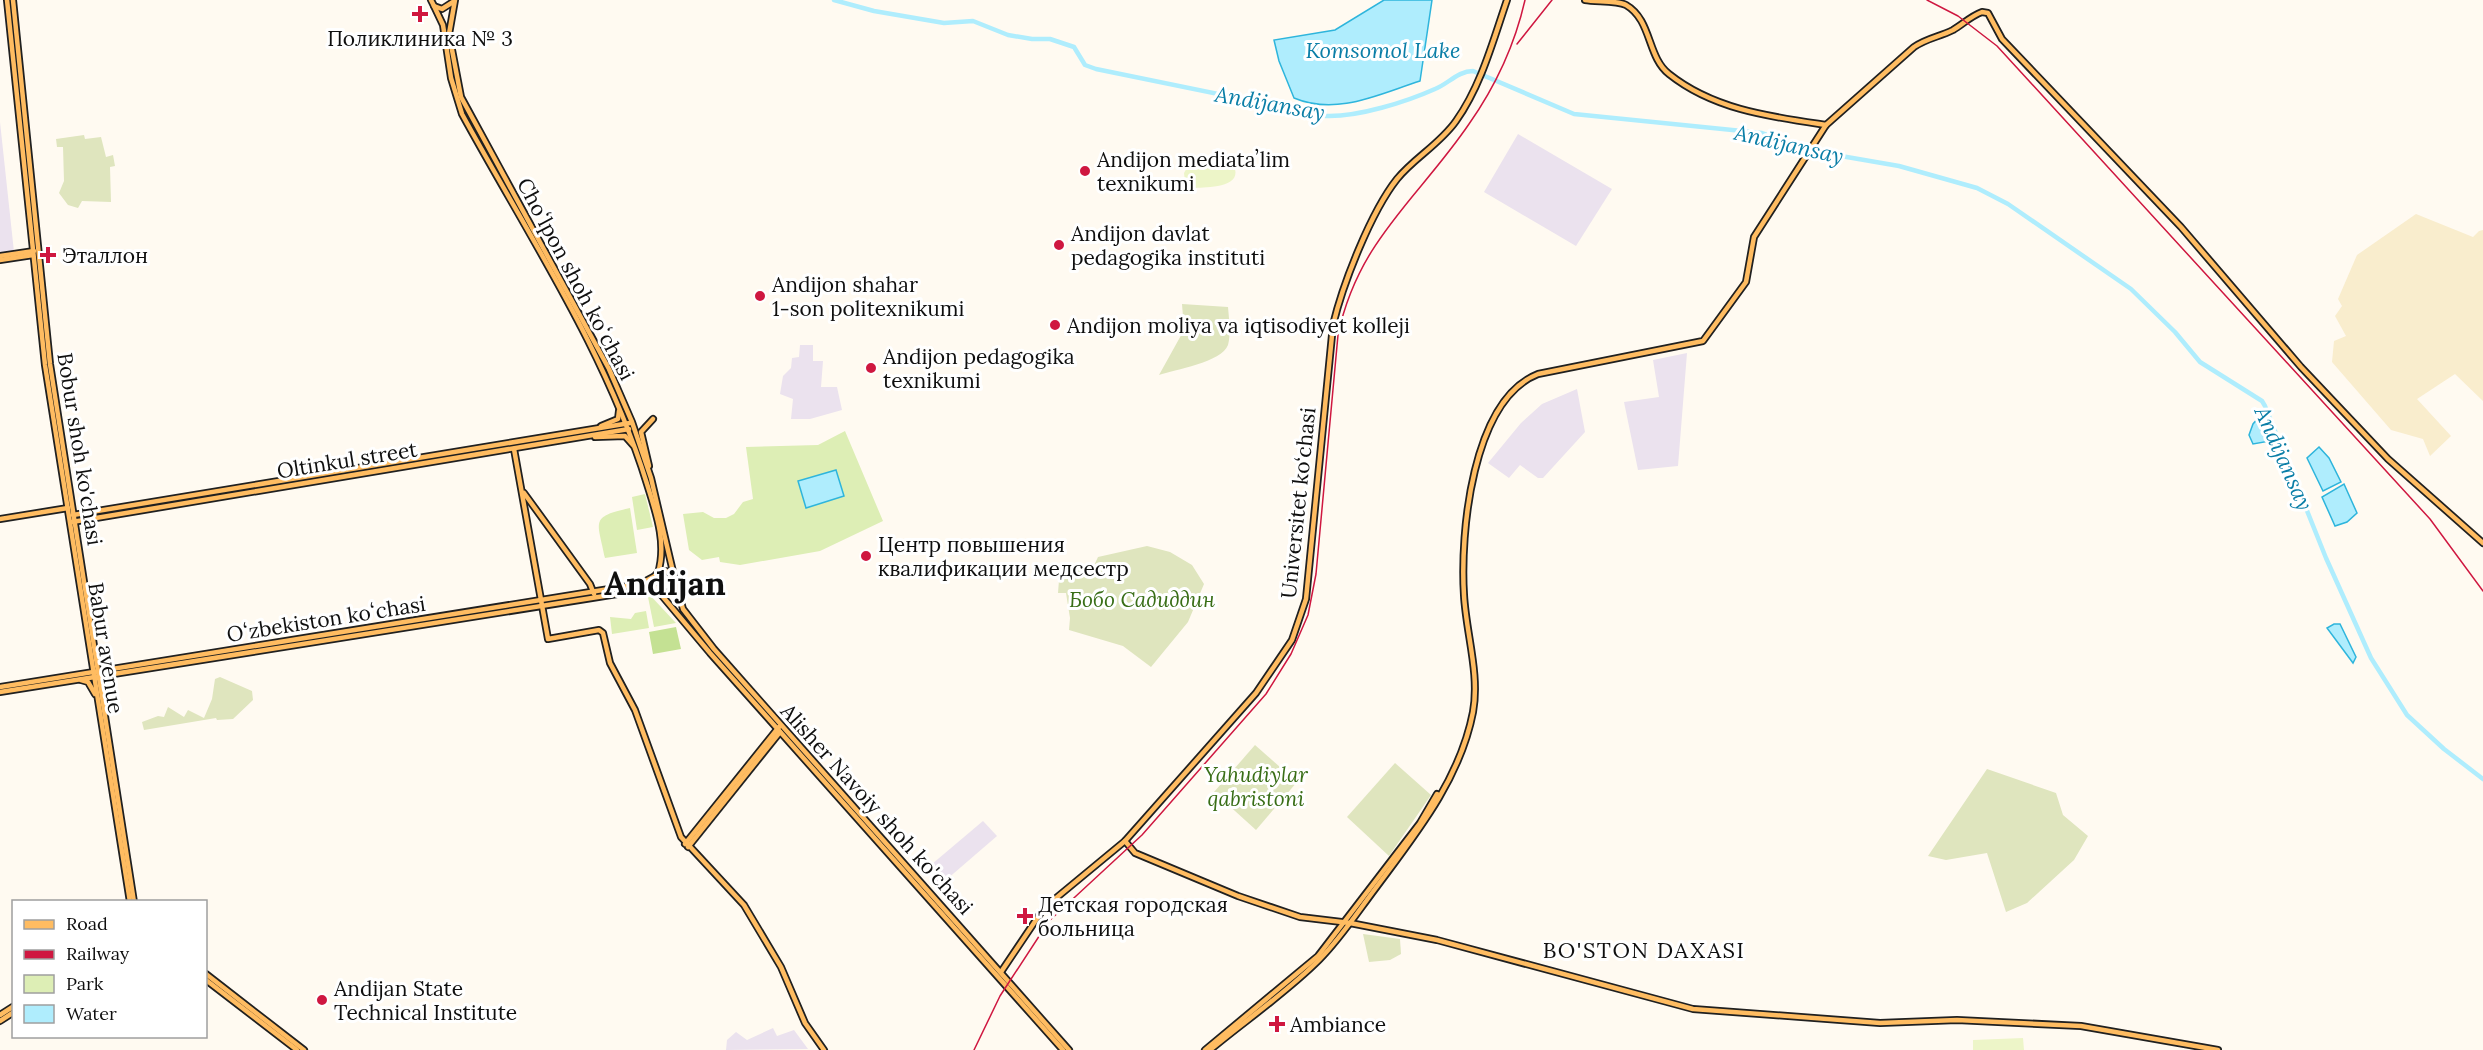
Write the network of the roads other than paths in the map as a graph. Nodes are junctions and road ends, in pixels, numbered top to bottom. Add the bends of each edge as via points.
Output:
1 (7, 0) edge
2 (13, 0) edge
3 (431, 0) edge
4 (454, 0) edge
5 (1507, 0) edge
6 (1585, 0) edge
7 (434, 6) junction
8 (1826, 126) junction
9 (504, 185) junction
10 (34, 253) junction
11 (0, 258) edge
12 (612, 389) junction
13 (653, 419) dead end
14 (631, 426) junction
15 (599, 428) junction
16 (589, 436) junction
17 (530, 443) junction
18 (514, 448) junction
19 (639, 456) junction
20 (371, 470) junction
21 (651, 478) junction
22 (522, 490) junction
23 (70, 507) junction
24 (657, 508) junction
25 (80, 514) junction
26 (71, 515) junction
27 (0, 519) edge
28 (81, 520) junction
29 (72, 522) junction
30 (2483, 543) edge
31 (656, 574) junction
32 (675, 578) junction
33 (656, 590) junction
34 (594, 594) junction
35 (542, 603) junction
36 (707, 645) junction
37 (96, 674) junction
38 (75, 680) junction
39 (0, 687) edge
40 (0, 692) edge
41 (97, 696) junction
42 (780, 729) junction
43 (1125, 841) junction
44 (686, 845) junction
45 (130, 900) edge
46 (134, 900) edge
47 (1347, 923) junction
48 (959, 929) junction
49 (1001, 972) junction
50 (207, 975) edge
51 (207, 981) edge
52 (1209, 1049) edge
53 (297, 1050) edge
54 (304, 1050) edge
55 (824, 1050) edge
56 (1063, 1050) edge
57 (1070, 1050) edge
58 (2218, 1050) edge

1 - 10 main road
2 - 10 main road, Bobur shoh ko'chasi
3 - 7 main road, Choʻlpon shoh koʻchasi
4 - 7 main road via 446,8
4 - 9 main road, Choʻlpon shoh koʻchasi via 449,34 459,91
5 - 43 main road, Universitet kо‘chasi via 1480,77 1463,109 1445,135 1399,177 1387,194 1344,288 1333,325 1306,599 1292,640 1256,693
6 - 8 main road via 1625,4 1640,20 1661,66 1676,79 1714,99 1746,112
7 - 9 main road, Choʻlpon shoh koʻchasi via 443,25 451,78 462,114
8 - 30 main road via 1928,37 1940,36 1975,15 1988,13 2002,39 2181,227 2309,376 2388,459
8 - 47 main road via 1754,237 1746,282 1703,341 1538,374 1511,393 1491,422 1472,485 1466,542 1464,589 1475,699 1465,741 1424,824
9 - 12 main road, Choʻlpon shoh koʻchasi via 590,340
9 - 14 main road, Choʻlpon shoh koʻchasi via 595,339
10 - 11 main road
10 - 23 main road, Bobur shoh ko'chasi
12 - 14 main road, Choʻlpon shoh koʻchasi
12 - 15 main road via 620,416
13 - 21 main road via 641,432
14 - 15 main road, Oltinkul street
14 - 16 main road, Oltinkul street
14 - 19 main road, Choʻlpon shoh koʻchasi
14 - 21 main road, Choʻlpon shoh koʻchasi
15 - 17 main road, Oltinkul street
16 - 17 main road, Oltinkul street
16 - 19 main road via 625,436
17 - 18 main road, Oltinkul street
17 - 20 main road, Oltinkul street
18 - 20 main road, Oltinkul street
18 - 22 main road
19 - 24 main road, Choʻlpon shoh koʻchasi
20 - 25 main road, Oltinkul street
20 - 28 main road, Oltinkul street
21 - 24 main road, Choʻlpon shoh koʻchasi
22 - 34 main road
22 - 35 main road
23 - 25 main road
23 - 26 main road, Bobur shoh ko'chasi
23 - 27 main road
24 - 31 main road, Choʻlpon shoh koʻchasi via 663,552
24 - 32 main road, Choʻlpon shoh koʻchasi
25 - 26 main road, Oltinkul street
26 - 28 main road
26 - 29 main road, Bobur shoh ko'chasi
28 - 29 main road, Oltinkul street
29 - 37 main road, Bobur shoh ko'chasi
31 - 32 main road via 669,572
31 - 33 main road
31 - 34 main road, Oʻzbekiston koʻchasi via 640,584
32 - 33 main road via 674,588 668,592
32 - 36 main road, Alisher Navoiy shoh ko'chasi via 683,609
33 - 34 main road, Oʻzbekiston koʻchasi
33 - 36 main road, Alisher Navoiy shoh ko'chasi
34 - 35 main road, Oʻzbekiston koʻchasi
35 - 37 main road, Oʻzbekiston koʻchasi
35 - 44 main road via 548,639 599,630 603,633 610,663 635,710
36 - 42 main road, Alisher Navoiy shoh ko'chasi
37 - 38 main road, Oʻzbekiston koʻchasi
37 - 39 main road, Oʻzbekiston koʻchasi
37 - 41 main road, Babur avenue
37 - 46 main road, Bobur shoh ko'chasi
38 - 40 main road, Oʻzbekiston koʻchasi
38 - 41 main road via 88,682
41 - 45 main road, Babur avenue
42 - 44 main road
42 - 48 main road, Alisher Navoiy shoh ko'chasi
43 - 47 main road via 1135,853 1238,896 1300,917
43 - 49 main road, Universitet kо‘chasi via 1044,908
44 - 55 main road via 744,905 782,967 805,1023
47 - 52 main road via 1319,960
47 - 58 main road via 1515,959 1693,1009 1880,1023 1950,1021 2081,1026
48 - 49 main road, Alisher Navoiy shoh ko'chasi
48 - 56 main road, Alisher Navoiy shoh ko'chasi
49 - 57 main road, Alisher Navoiy shoh ko'chasi
50 - 54 main road
51 - 53 main road

